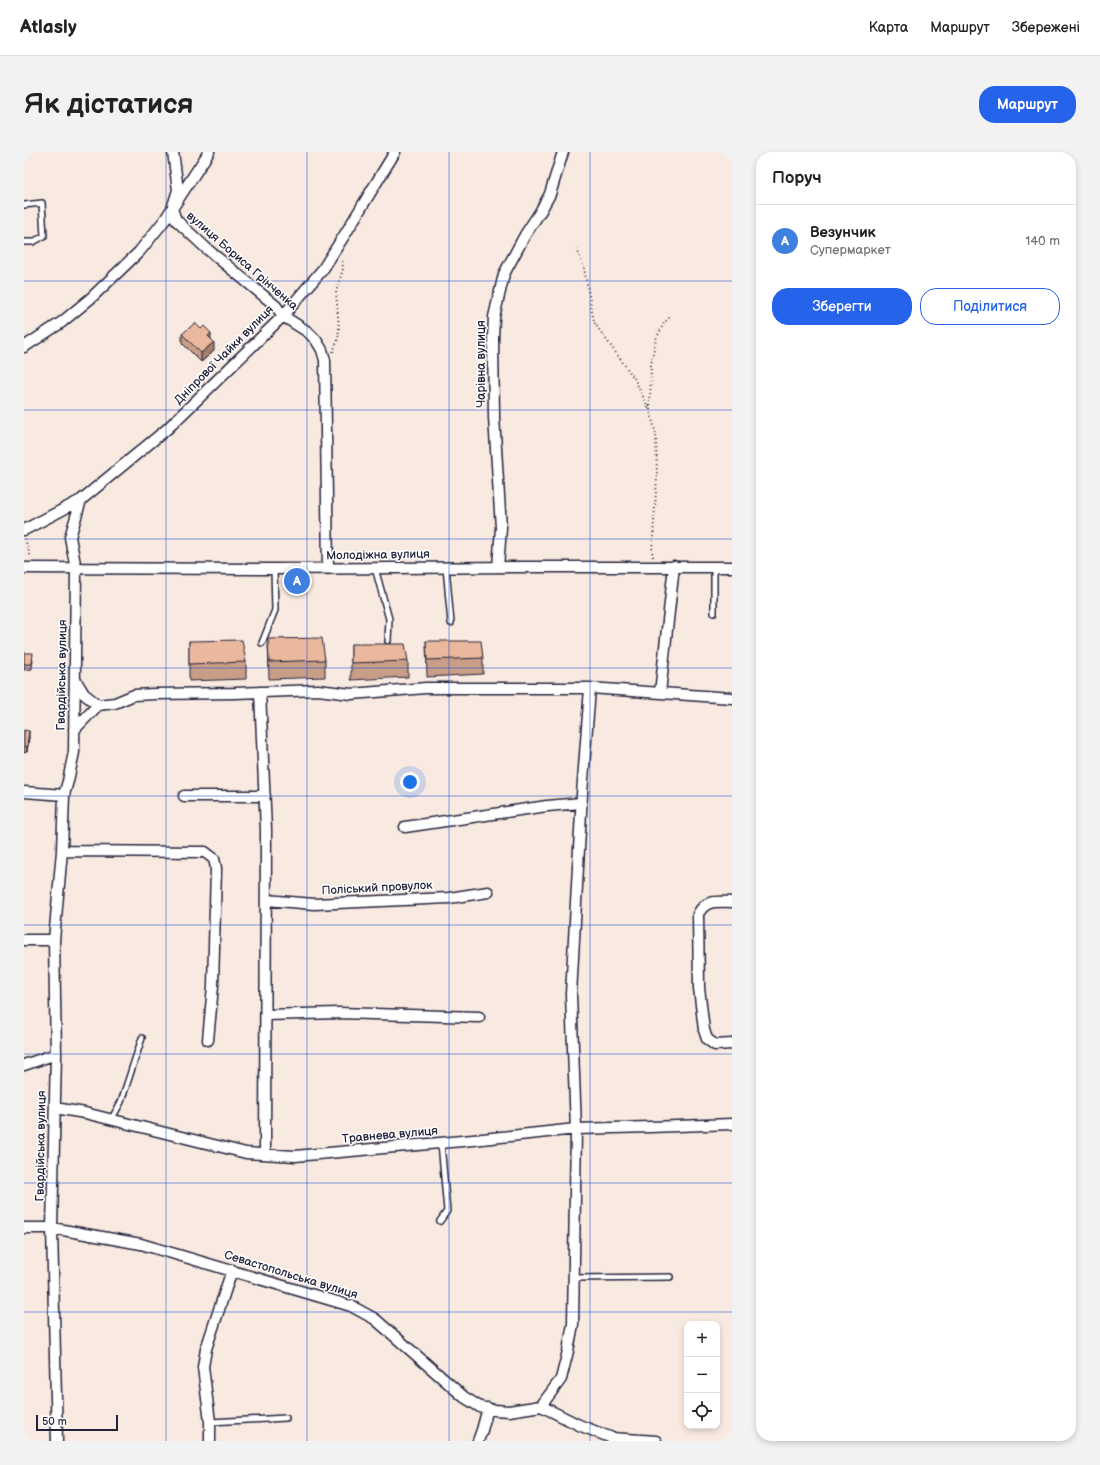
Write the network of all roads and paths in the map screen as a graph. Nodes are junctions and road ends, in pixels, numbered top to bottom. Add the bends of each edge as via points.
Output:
1 (172, 152) edge
2 (209, 152) edge
3 (395, 152) edge
4 (563, 152) edge
5 (24, 205) edge
6 (172, 209) junction
7 (341, 241) junction
8 (24, 242) edge
9 (577, 249) dead end
10 (283, 316) junction
11 (671, 316) dead end
12 (24, 347) edge
13 (332, 355) dead end
14 (650, 410) junction
15 (81, 500) junction
16 (24, 533) edge
17 (654, 566) junction
18 (674, 566) junction
19 (498, 567) junction
20 (714, 567) junction
21 (732, 567) edge
22 (24, 568) edge
23 (36, 568) junction
24 (375, 568) junction
25 (446, 568) junction
26 (76, 569) junction
27 (274, 569) junction
28 (328, 569) junction
29 (714, 613) dead end
30 (451, 622) dead end
31 (388, 641) dead end
32 (262, 643) dead end
33 (74, 677) junction
34 (590, 688) junction
35 (260, 692) junction
36 (660, 693) junction
37 (732, 698) edge
38 (98, 705) junction
39 (74, 730) junction
40 (24, 792) edge
41 (64, 795) junction
42 (184, 796) dead end
43 (265, 796) junction
44 (581, 803) junction
45 (405, 827) dead end
46 (62, 851) junction
47 (488, 892) dead end
48 (266, 900) junction
49 (732, 902) edge
50 (24, 940) edge
51 (54, 940) junction
52 (266, 1015) junction
53 (479, 1017) dead end
54 (142, 1038) dead end
55 (208, 1040) dead end
56 (732, 1044) edge
57 (56, 1054) junction
58 (24, 1065) edge
59 (55, 1108) junction
60 (111, 1120) junction
61 (732, 1124) edge
62 (576, 1129) junction
63 (441, 1143) junction
64 (265, 1154) junction
65 (440, 1221) dead end
66 (24, 1228) edge
67 (52, 1228) junction
68 (232, 1270) junction
69 (670, 1277) dead end
70 (574, 1278) junction
71 (541, 1406) junction
72 (488, 1408) junction
73 (286, 1418) dead end
74 (210, 1422) junction
75 (57, 1441) edge
76 (210, 1441) edge
77 (478, 1441) edge
78 (656, 1441) edge

1 - 6 street, вулиця Бориса Грінченка via 178,190
2 - 6 street
3 - 7 street, Дніпрової Чайки вулиця
4 - 19 street, Чарівна вулиця via 550,194 524,235 504,274 494,317 494,417 501,528
5 - 8 lane via 42,203 44,236 33,242
6 - 10 street, вулиця Бориса Грінченка via 176,220 276,306
6 - 12 street via 149,241 91,298 62,322
7 - 10 street, Дніпрової Чайки вулиця via 323,269
7 - 13 path via 343,268 336,292 339,328
9 - 14 path via 584,268 595,324 634,378
10 - 15 street, Дніпрової Чайки вулиця via 167,430
10 - 28 street, вулиця Бориса Грінченка via 316,340 325,360
11 - 14 path via 664,322 656,339 651,364
14 - 17 path via 656,435 657,477 652,551
15 - 16 street, Дніпрової Чайки вулиця
15 - 26 street, Гвардійська вулиця via 70,537
16 - 23 path
17 - 18 street, Молодіжна вулиця
17 - 19 street, Молодіжна вулиця
18 - 20 street, Молодіжна вулиця
18 - 36 street
19 - 25 street, Молодіжна вулиця
20 - 21 street, Молодіжна вулиця
20 - 29 lane
22 - 23 street, Молодіжна вулиця
23 - 26 street, Молодіжна вулиця
24 - 25 street, Молодіжна вулиця
24 - 28 street, Молодіжна вулиця
24 - 31 lane via 389,619
25 - 30 lane
26 - 27 street, Молодіжна вулиця
26 - 33 street, Гвардійська вулиця
27 - 28 street, Молодіжна вулиця
27 - 32 lane via 275,610
33 - 38 street via 84,694
33 - 39 street, Гвардійська вулиця
34 - 35 street via 426,688 351,694 318,690
34 - 36 street
34 - 44 street
35 - 38 street via 134,696 115,703
35 - 43 street
36 - 37 street
38 - 39 street
39 - 41 street, Гвардійська вулиця via 74,752
40 - 41 street
41 - 46 street, Гвардійська вулиця
42 - 43 street
43 - 48 street
44 - 45 street
44 - 62 street via 571,994
46 - 51 street, Гвардійська вулиця
46 - 55 street via 205,852 214,859 214,986
47 - 48 street, Поліський провулок via 449,898 314,904
48 - 52 street
49 - 56 street via 711,902 702,906 698,914 699,988 704,1030 707,1039 715,1046
50 - 51 street
51 - 57 street, Гвардійська вулиця
52 - 53 street via 338,1013
52 - 64 street
54 - 60 lane via 121,1102
57 - 58 street
57 - 59 street, Гвардійська вулиця
59 - 60 street, Травнева вулиця
59 - 67 street, Гвардійська вулиця
60 - 64 street, Травнева вулиця via 246,1153
61 - 62 street, Травнева вулиця
62 - 63 street, Травнева вулиця
62 - 70 street
63 - 64 street, Травнева вулиця via 295,1156
63 - 65 lane via 447,1212
66 - 67 street, Севастопольська вулиця
67 - 68 street, Севастопольська вулиця via 142,1244
67 - 75 street, Гвардійська вулиця
68 - 72 street, Севастопольська вулиця via 351,1306 376,1318 464,1397 480,1407
68 - 74 street via 206,1349 203,1367
69 - 70 lane
70 - 71 street via 573,1324 568,1351 560,1380
71 - 72 street, Севастопольська вулиця via 509,1411
71 - 78 street via 612,1438
72 - 77 street
73 - 74 lane
74 - 76 street

